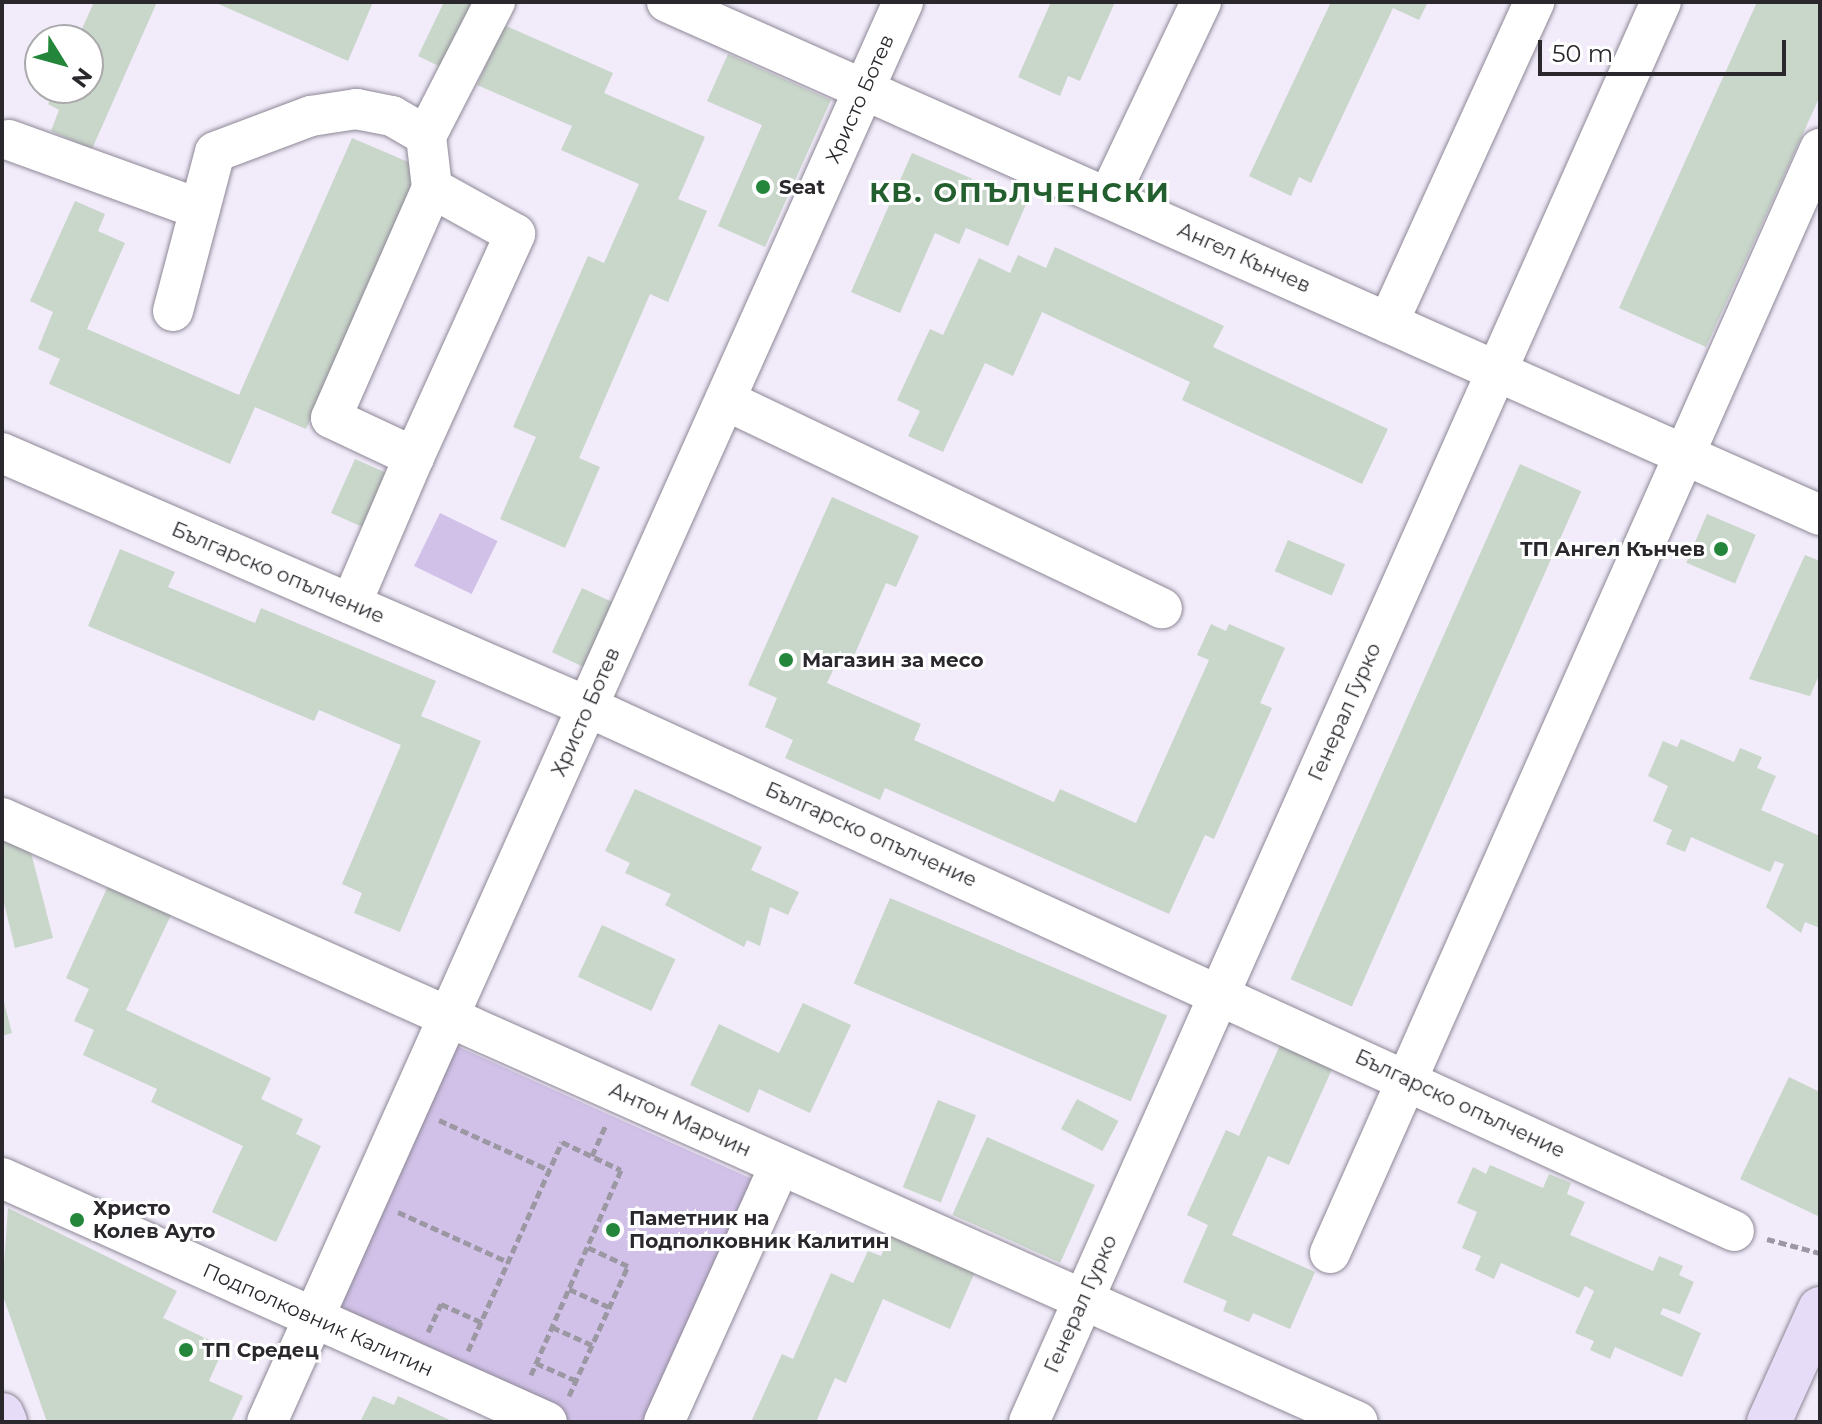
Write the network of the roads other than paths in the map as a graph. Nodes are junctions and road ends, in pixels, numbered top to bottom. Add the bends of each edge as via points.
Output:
1 (495, 2) edge
2 (667, 2) edge
3 (903, 2) edge
4 (1201, 2) edge
5 (1534, 2) edge
6 (1661, 2) edge
7 (864, 90) junction
8 (426, 136) junction
9 (9, 140) dead end
10 (1815, 175) edge
11 (432, 188) junction
12 (1108, 198) junction
13 (200, 209) junction
14 (173, 311) dead end
15 (1388, 323) junction
16 (1497, 371) junction
17 (725, 400) junction
18 (2, 453) edge
19 (1684, 454) junction
20 (414, 457) junction
21 (1820, 515) edge
22 (351, 604) junction
23 (1162, 608) dead end
24 (588, 707) junction
25 (2, 818) edge
26 (1220, 993) junction
27 (449, 1017) junction
28 (1408, 1080) junction
29 (780, 1165) junction
30 (2, 1178) edge
31 (1734, 1231) road end
32 (1330, 1253) dead end
33 (1083, 1300) junction
34 (1820, 1309) edge
35 (314, 1318) junction
36 (542, 1413) edge
37 (2, 1415) edge
38 (5, 1422) edge
39 (267, 1422) edge
40 (664, 1422) edge
41 (1029, 1422) edge
42 (1358, 1422) edge
43 (1769, 1422) edge

1 - 8 street
2 - 7 street, Ангел Кънчев
3 - 7 street, Христо Ботев
4 - 12 street
5 - 15 street
6 - 16 street, Генерал Гурко
7 - 12 street, Ангел Кънчев
7 - 17 street, Христо Ботев
8 - 11 street
8 - 13 street via 392,116 356,109 311,116 215,152
9 - 13 street
10 - 19 street
11 - 20 street via 515,234
11 - 20 street via 331,418
12 - 15 street, Ангел Кънчев
13 - 14 street
15 - 16 street, Ангел Кънчев
16 - 19 street, Ангел Кънчев
16 - 26 street, Генерал Гурко
17 - 23 street
17 - 24 street, Христо Ботев
18 - 22 street, Българско опълчение
19 - 21 street, Ангел Кънчев
19 - 28 street
20 - 22 street
22 - 24 street, Българско опълчение
24 - 26 street, Българско опълчение
24 - 27 street, Христо Ботев
25 - 27 street, Антон Марчин
26 - 28 street, Българско опълчение
26 - 33 street, Генерал Гурко
27 - 29 street, Антон Марчин
27 - 35 street, Христо Ботев
28 - 31 street, Българско опълчение
28 - 32 street
29 - 33 street, Антон Марчин
29 - 40 street
30 - 35 street, Подполковник Калитин
33 - 41 street, Генерал Гурко
33 - 42 street, Антон Марчин
34 - 43 main road
35 - 36 street, Подполковник Калитин
35 - 39 street, Христо Ботев
37 - 38 main road

